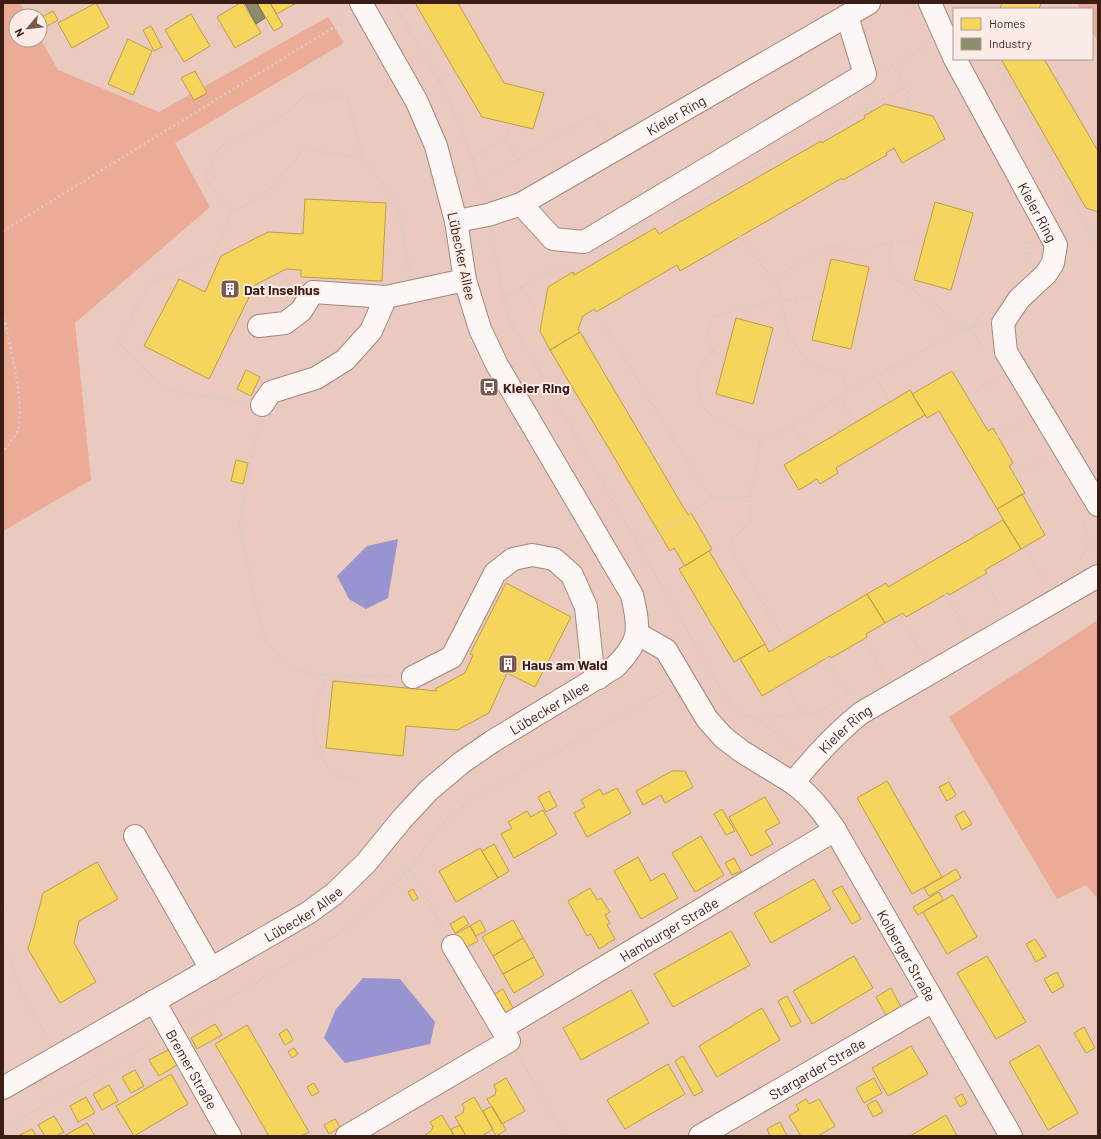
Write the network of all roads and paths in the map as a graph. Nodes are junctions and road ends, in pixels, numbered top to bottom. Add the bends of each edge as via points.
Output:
1 (334, 3) edge
2 (361, 3) edge
3 (394, 3) edge
4 (869, 3) edge
5 (904, 3) edge
6 (930, 3) edge
7 (416, 4) dead end
8 (400, 13) junction
9 (847, 16) junction
10 (909, 16) dead end
11 (344, 21) junction
12 (348, 28) dead end
13 (944, 35) junction
14 (920, 41) dead end
15 (923, 47) junction
16 (926, 54) dead end
17 (953, 56) edge
18 (955, 60) edge
19 (996, 60) edge
20 (893, 65) junction
21 (456, 72) dead end
22 (865, 74) junction
23 (439, 82) junction
24 (1017, 88) dead end
25 (1012, 91) junction
26 (906, 110) dead end
27 (510, 124) dead end
28 (505, 139) junction
29 (617, 148) junction
30 (472, 157) junction
31 (363, 158) junction
32 (517, 160) junction
33 (1058, 160) dead end
34 (1052, 163) junction
35 (478, 182) junction
36 (521, 204) junction
37 (230, 212) junction
38 (488, 215) junction
39 (456, 221) junction
40 (3, 232) edge
41 (739, 236) dead end
42 (924, 240) dead end
43 (1027, 241) dead end
44 (891, 242) junction
45 (1098, 247) edge
46 (1024, 266) dead end
47 (465, 280) junction
48 (776, 283) junction
49 (413, 290) junction
50 (386, 297) junction
51 (503, 298) junction
52 (822, 298) dead end
53 (782, 299) junction
54 (985, 311) dead end
55 (543, 312) dead end
56 (3, 313) edge
57 (1003, 323) junction
58 (259, 326) dead end
59 (605, 326) dead end
60 (970, 327) junction
61 (958, 331) junction
62 (712, 351) junction
63 (984, 352) dead end
64 (726, 356) dead end
65 (999, 376) dead end
66 (876, 377) junction
67 (849, 391) junction
68 (968, 396) dead end
69 (840, 397) junction
70 (890, 402) dead end
71 (262, 405) junction
72 (854, 423) dead end
73 (792, 426) junction
74 (1029, 427) dead end
75 (998, 437) dead end
76 (761, 441) junction
77 (807, 451) dead end
78 (3, 452) edge
79 (1046, 458) dead end
80 (1015, 476) dead end
81 (750, 497) junction
82 (712, 498) junction
83 (1098, 505) edge
84 (1084, 522) dead end
85 (639, 547) junction
86 (1024, 547) dead end
87 (1078, 564) dead end
88 (982, 576) dead end
89 (1098, 576) edge
90 (1039, 586) dead end
91 (945, 594) dead end
92 (1007, 604) dead end
93 (1001, 608) junction
94 (995, 612) dead end
95 (900, 614) dead end
96 (971, 625) dead end
97 (965, 629) junction
98 (780, 631) dead end
99 (959, 632) dead end
100 (638, 634) junction
101 (864, 639) dead end
102 (928, 650) dead end
103 (922, 653) junction
104 (916, 657) dead end
105 (826, 658) dead end
106 (891, 671) dead end
107 (885, 674) junction
108 (328, 675) junction
109 (413, 677) joint
110 (599, 678) junction
111 (879, 678) dead end
112 (683, 680) junction
113 (785, 682) dead end
114 (855, 691) dead end
115 (849, 695) junction
116 (803, 714) junction
117 (757, 718) junction
118 (811, 760) junction
119 (357, 779) dead end
120 (793, 783) junction
121 (835, 830) junction
122 (135, 836) dead end
123 (410, 869) junction
124 (8, 908) dead end
125 (3, 914) edge
126 (453, 946) joint
127 (3, 949) edge
128 (211, 969) junction
129 (154, 1001) junction
130 (933, 1001) junction
131 (171, 1032) junction
132 (506, 1035) junction
133 (58, 1057) junction
134 (3, 1088) edge
135 (3, 1129) edge
136 (230, 1136) edge
137 (347, 1136) edge
138 (566, 1136) edge
139 (700, 1136) edge
140 (1011, 1136) edge

1 - 11 path
2 - 39 street, Lübecker Allee via 417,102 436,146
3 - 8 path
4 - 9 street, Kieler Ring
5 - 10 path
6 - 13 street, Kieler Ring
7 - 8 path
8 - 23 path
9 - 22 street
9 - 29 street, Kieler Ring
11 - 12 path
11 - 40 path
13 - 15 path
13 - 17 street, Kieler Ring
14 - 15 path
15 - 16 path
15 - 20 path
18 - 57 street, Kieler Ring via 1056,245 1053,263 1046,274 1019,299
19 - 25 path
20 - 22 path via 881,72
20 - 26 path via 910,96
21 - 23 path
22 - 36 street via 584,242 553,239
23 - 30 path
24 - 25 path
25 - 34 path
27 - 28 path
28 - 30 path
28 - 32 path
29 - 32 path via 594,115
29 - 36 street, Kieler Ring
30 - 35 path
31 - 37 path via 304,149 264,196
31 - 37 path via 347,97 306,95 277,121 221,146 205,177
31 - 49 path via 398,205
32 - 35 path
33 - 34 path
34 - 45 path
35 - 38 path
36 - 38 street, Kieler Ring
37 - 71 path via 215,255 150,284 117,342 164,389
38 - 39 street, Kieler Ring
38 - 51 path
39 - 47 street, Lübecker Allee
41 - 48 path
42 - 44 path
43 - 46 path via 1027,260
44 - 48 path via 861,252 830,246 796,263
44 - 61 path via 889,265 899,281 941,309
47 - 49 street
47 - 100 street, Lübecker Allee via 480,329 497,366 632,595
48 - 53 path
49 - 50 street
50 - 58 street via 313,292 300,311 285,322
50 - 71 street via 371,331 345,360 316,378 271,392
51 - 55 path via 522,287 533,306
51 - 85 path via 511,322
52 - 53 path
53 - 62 path via 714,316 708,334
53 - 67 path via 787,330 796,346 810,364 841,375
54 - 60 path
56 - 78 path via 16,374 19,410 18,430
57 - 60 path
57 - 83 street via 1006,352
59 - 82 path
60 - 61 path
60 - 63 path
61 - 66 path
62 - 64 path
62 - 76 path via 698,372 697,392 703,407 713,417
65 - 68 path
66 - 67 path
66 - 70 path
67 - 69 path
69 - 72 path
69 - 73 path
71 - 108 path via 240,524 257,611 268,644 281,659 295,669 311,674
73 - 76 path
73 - 77 path
74 - 75 path via 1025,421
76 - 81 path
79 - 80 path
81 - 82 path
81 - 98 path via 751,520 731,541 736,559
82 - 85 path
84 - 87 path via 1089,544
85 - 117 path via 722,692 739,714
86 - 90 path via 1045,583
88 - 93 path
89 - 118 street, Kieler Ring via 861,713
91 - 97 path
92 - 93 path
93 - 94 path
95 - 103 path
96 - 97 path
97 - 99 path
100 - 110 street, Lübecker Allee via 629,653
100 - 112 street via 666,650
101 - 107 path
102 - 103 path
103 - 104 path
105 - 115 path
106 - 107 path
107 - 111 path
108 - 109 path
108 - 119 path via 318,697 313,719 316,740 325,766 334,776
109 - 110 street via 452,657 495,573 513,559 532,555 554,559 572,575 586,607 592,664
110 - 128 street, Lübecker Allee via 461,763 429,790 366,863 334,894 308,913
112 - 120 street via 707,719 723,737
112 - 123 path via 471,800 444,822
113 - 116 path
114 - 115 path
115 - 116 path via 818,713
116 - 117 path
117 - 118 path
118 - 120 street, Kieler Ring
120 - 121 street, Kolberger Straße via 819,807
121 - 130 street, Kolberger Straße
121 - 132 street, Hamburger Straße
122 - 128 street
123 - 126 path
123 - 131 path via 341,932
124 - 125 path
126 - 132 street
127 - 133 path via 23,993
128 - 129 street, Lübecker Allee
129 - 131 street, Bremer Straße
129 - 133 street, Lübecker Allee
130 - 139 street, Stargarder Straße
130 - 140 street, Kolberger Straße
131 - 135 path
131 - 136 street, Bremer Straße
132 - 137 street, Hamburger Straße
132 - 138 path
133 - 134 street, Lübecker Allee

